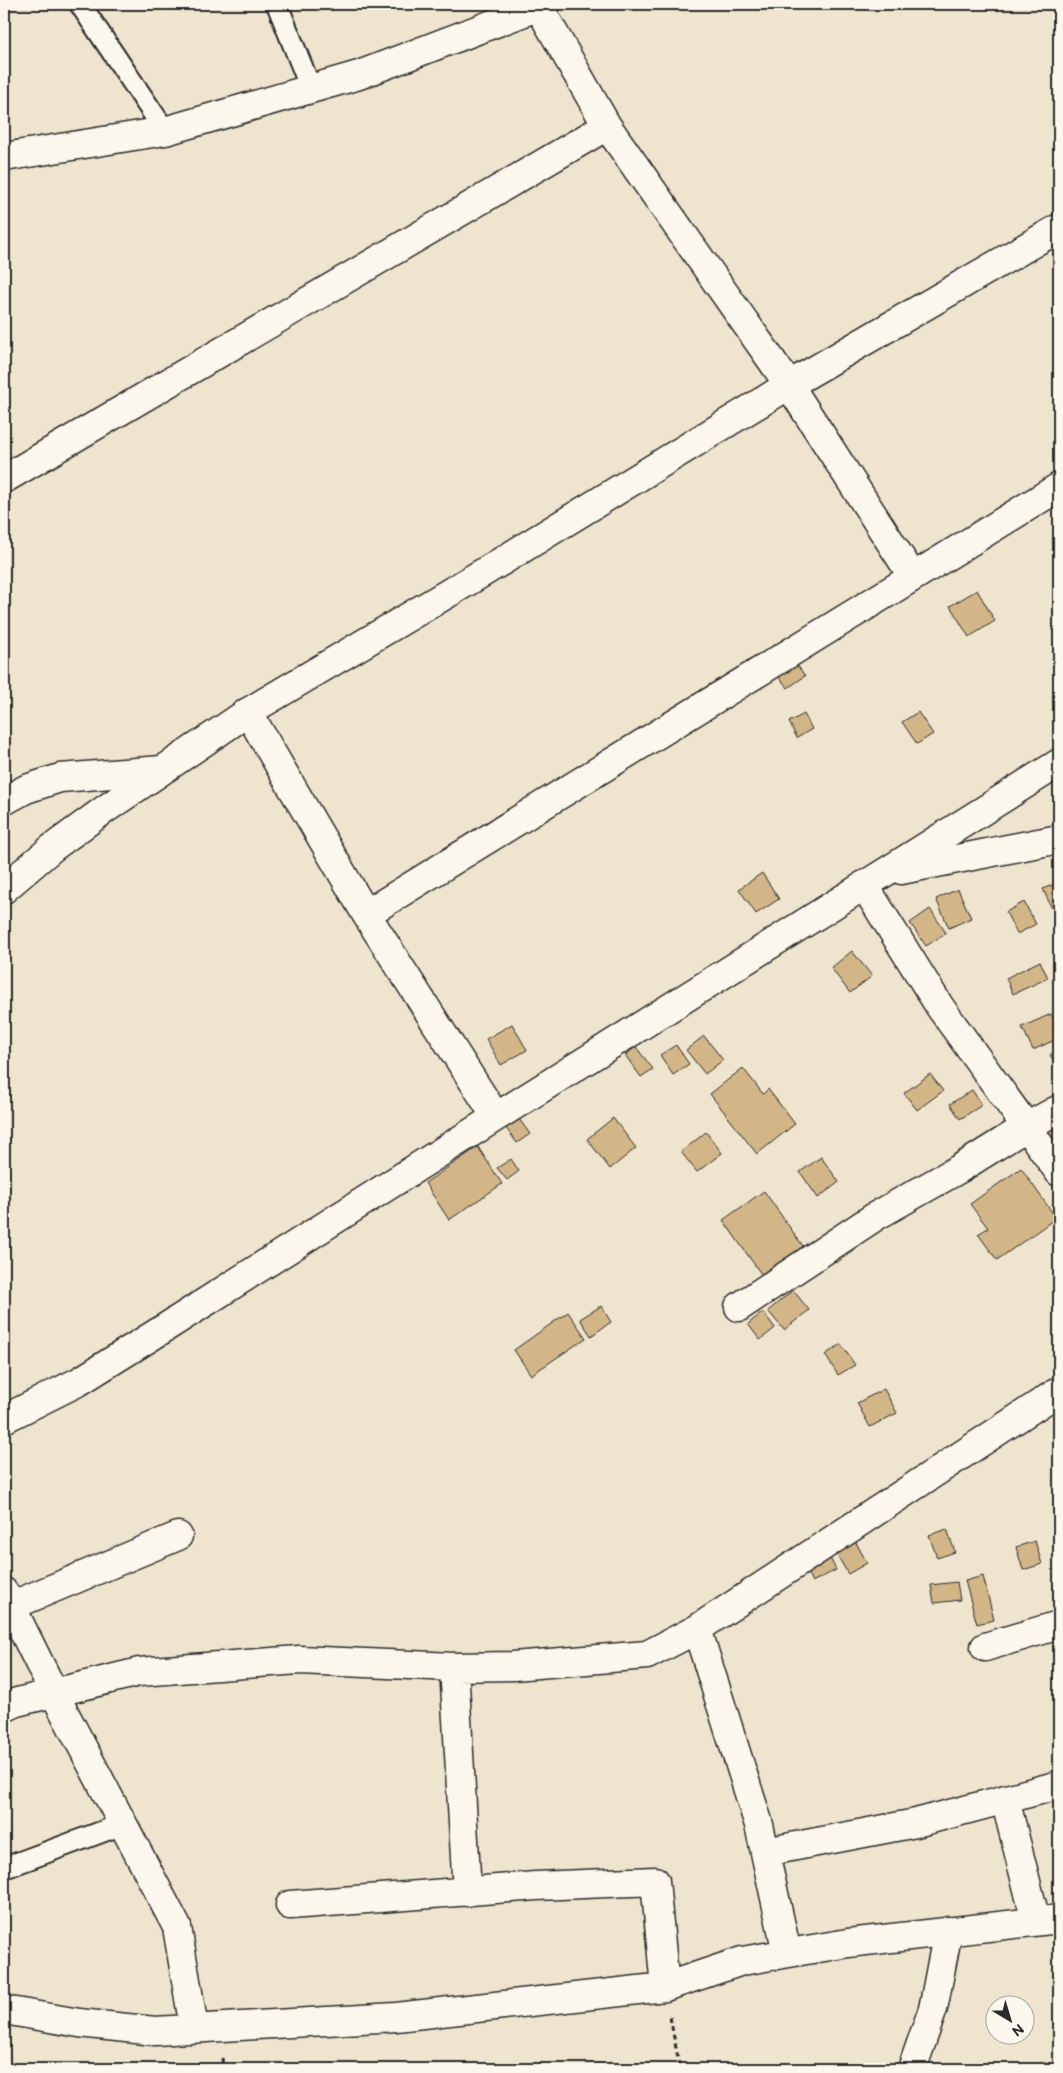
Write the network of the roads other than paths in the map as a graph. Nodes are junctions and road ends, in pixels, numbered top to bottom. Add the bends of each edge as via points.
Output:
1 (80, 4) edge
2 (277, 4) edge
3 (542, 5) edge
4 (311, 89) junction
5 (607, 126) junction
6 (165, 131) junction
7 (4, 157) edge
8 (1059, 228) edge
9 (789, 385) junction
10 (4, 480) edge
11 (1059, 488) edge
12 (913, 577) junction
13 (248, 712) junction
14 (1059, 764) edge
15 (162, 770) junction
16 (4, 801) edge
17 (1059, 838) edge
18 (874, 879) junction
19 (4, 889) edge
20 (366, 914) junction
21 (1059, 1108) edge
22 (496, 1117) junction
23 (1026, 1127) junction
24 (1059, 1172) edge
25 (739, 1307) dead end
26 (1059, 1391) edge
27 (4, 1420) edge
28 (178, 1536) dead end
29 (7, 1599) edge
30 (1059, 1625) edge
31 (697, 1629) junction
32 (985, 1647) dead end
33 (454, 1667) junction
34 (54, 1692) junction
35 (4, 1708) edge
36 (1059, 1785) edge
37 (1006, 1799) junction
38 (123, 1824) junction
39 (765, 1852) junction
40 (4, 1868) edge
41 (467, 1892) junction
42 (290, 1905) dead end
43 (1048, 1920) edge
44 (948, 1931) junction
45 (787, 1953) junction
46 (665, 1987) junction
47 (4, 2010) edge
48 (194, 2028) junction
49 (912, 2069) edge

1 - 6 lane
2 - 4 lane
3 - 4 street via 359,75
3 - 5 street
4 - 6 street
5 - 9 street
5 - 10 street
6 - 7 street
8 - 9 street
9 - 12 street
9 - 13 street
11 - 12 street
12 - 20 street
13 - 15 street
13 - 20 street
14 - 18 street
15 - 16 street via 60,778 26,789
15 - 19 street via 52,848
17 - 18 street
18 - 22 street
18 - 23 street via 940,1007
20 - 22 street
21 - 23 street
22 - 27 street via 128,1351
23 - 24 street
23 - 25 street via 876,1216
26 - 31 street
28 - 29 street
29 - 34 street
30 - 32 street
31 - 33 street via 647,1655 514,1666
31 - 39 street
33 - 34 street via 299,1660 139,1672
33 - 41 street
34 - 35 street
34 - 38 street
36 - 37 street
37 - 39 street via 916,1823
37 - 43 street
38 - 40 lane
38 - 48 street via 177,1927
39 - 45 street
41 - 42 street
41 - 46 street via 655,1882
43 - 44 street
44 - 45 street
44 - 49 street via 933,2009
45 - 46 street via 742,1961
46 - 48 street via 396,2016
47 - 48 street via 79,2023 155,2031

